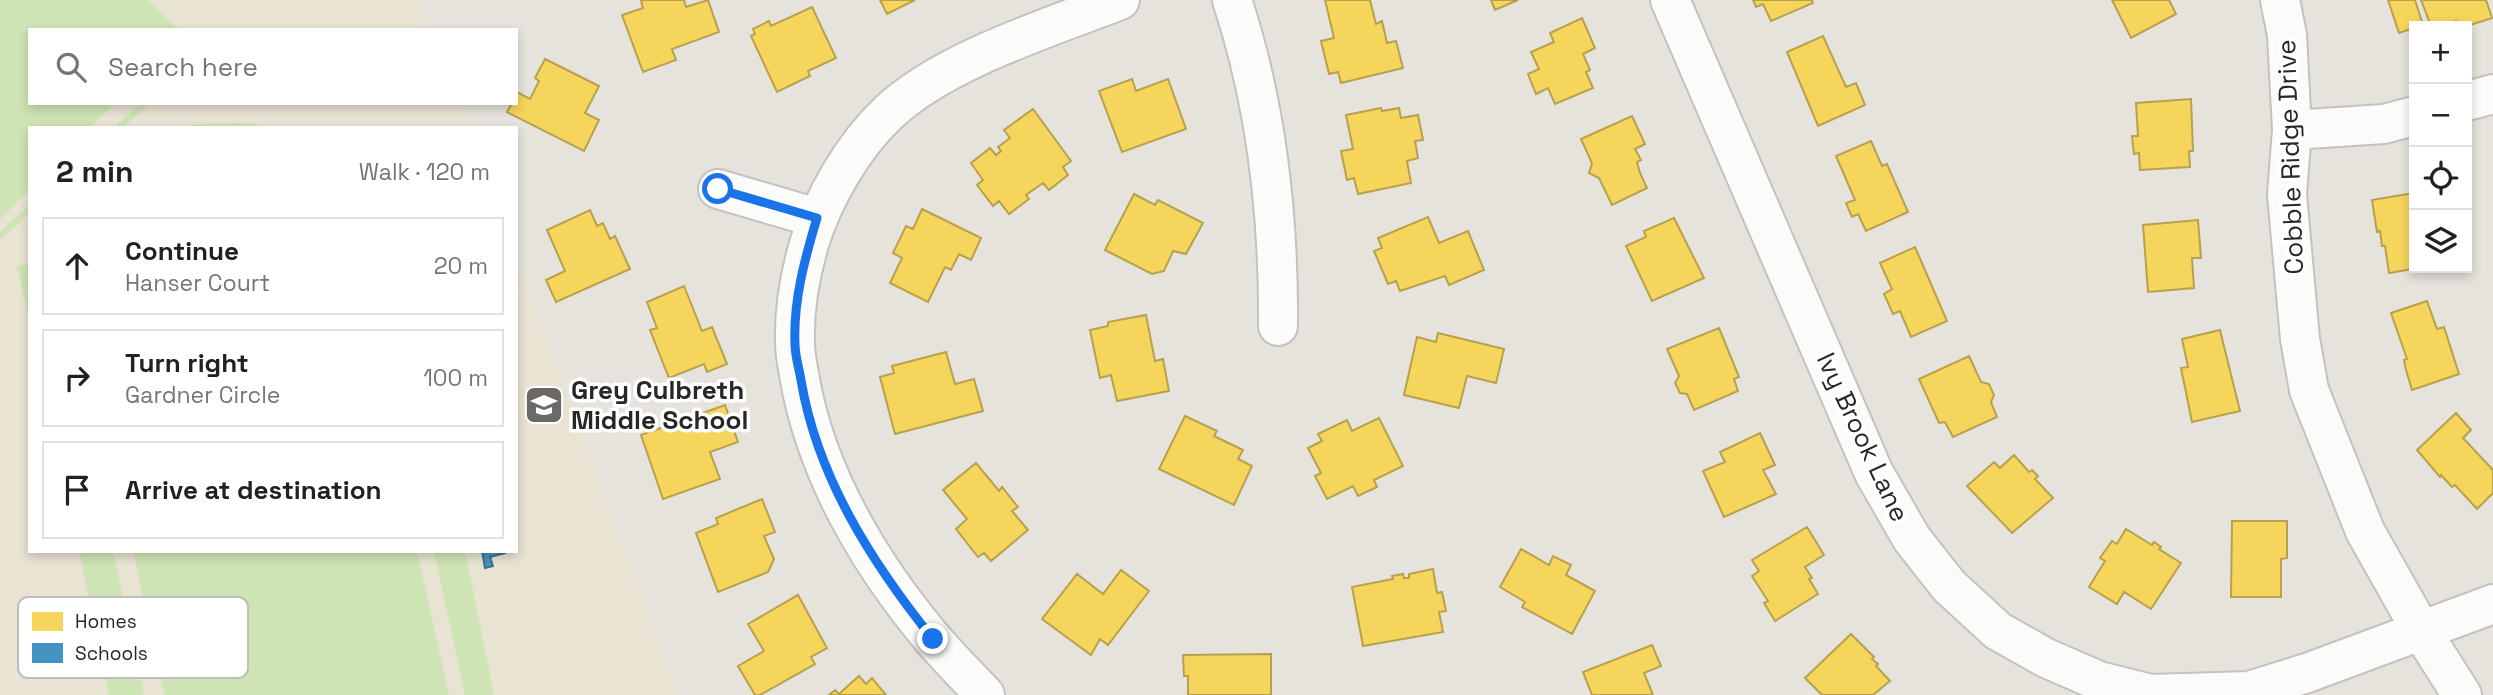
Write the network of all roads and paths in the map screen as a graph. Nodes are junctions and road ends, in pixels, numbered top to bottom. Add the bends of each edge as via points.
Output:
1 (1121, 0) edge
2 (1232, 0) edge
3 (1670, 0) edge
4 (2280, 0) edge
5 (2493, 94) edge
6 (2472, 100) edge
7 (2409, 117) edge
8 (2292, 130) junction
9 (718, 189) dead end
10 (817, 218) junction
11 (1278, 326) dead end
12 (2493, 604) edge
13 (2422, 632) junction
14 (985, 695) edge
15 (2462, 695) edge

1 - 10 street via 981,55 925,85 888,113 862,144 835,181
2 - 11 street via 1265,127 1274,195
3 - 13 street, Ivy Brook Lane via 1874,473 1912,539 1949,586 1998,631 2099,681 2151,694 2249,691
4 - 8 street, Cobble Ridge Drive via 2287,35
5 - 6 street
7 - 8 street via 2384,124
8 - 13 street, Cobble Ridge Drive via 2287,194 2309,390 2365,531
9 - 10 street
10 - 14 street via 800,282 794,344 811,429 845,508 884,575 933,639
12 - 13 street, Ivy Brook Lane
13 - 15 street, Cobble Ridge Drive

